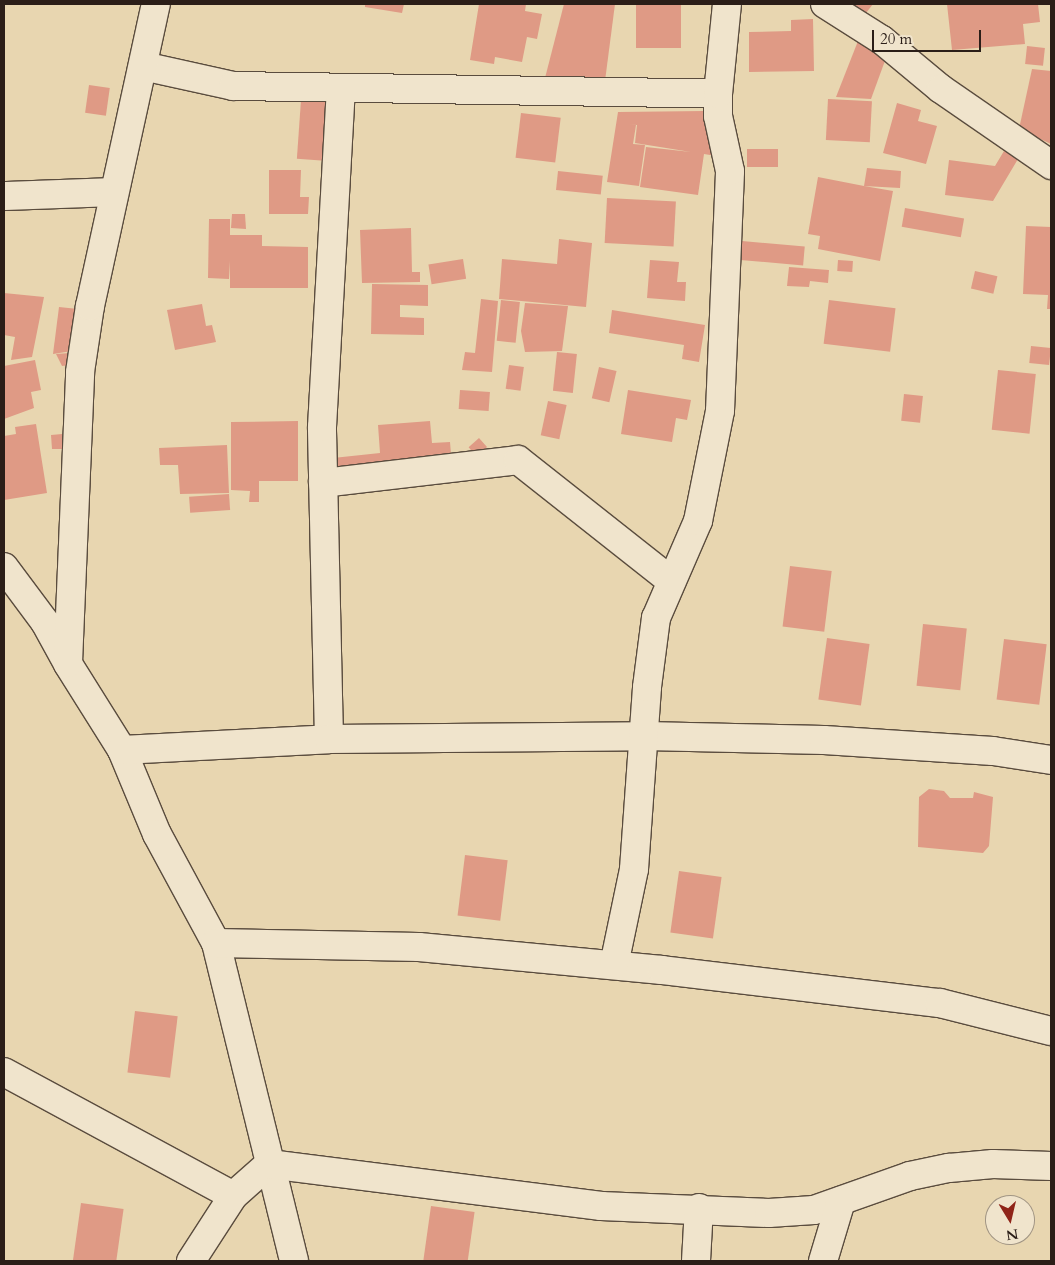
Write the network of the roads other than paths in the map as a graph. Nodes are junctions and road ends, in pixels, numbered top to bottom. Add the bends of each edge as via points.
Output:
1 (156, 4) edge
2 (727, 4) edge
3 (825, 4) edge
4 (143, 66) junction
5 (341, 89) junction
6 (718, 94) junction
7 (1051, 165) edge
8 (114, 192) junction
9 (4, 196) edge
10 (323, 483) junction
11 (4, 567) edge
12 (671, 581) junction
13 (68, 664) junction
14 (645, 736) junction
15 (329, 739) junction
16 (122, 750) junction
17 (1051, 760) edge
18 (216, 943) junction
19 (614, 965) junction
20 (1051, 1031) edge
21 (4, 1072) edge
22 (269, 1164) junction
23 (1051, 1166) edge
24 (233, 1196) junction
25 (840, 1201) junction
26 (699, 1208) junction
27 (190, 1261) edge
28 (294, 1261) edge
29 (696, 1261) edge
30 (822, 1261) edge

1 - 4 street
2 - 6 street
3 - 7 street via 882,40 941,89
4 - 5 street via 233,86
4 - 8 street
5 - 6 street
5 - 10 street via 322,427
6 - 12 street via 718,116 730,171 720,411 698,521
8 - 9 street
8 - 13 street via 80,372
10 - 12 street via 518,460
10 - 15 street
11 - 13 street via 45,622
12 - 14 street via 656,618 647,687
13 - 16 street
14 - 15 street
14 - 17 street via 824,740 993,751
14 - 19 street via 634,869
15 - 16 street
16 - 18 street via 157,834
18 - 19 street via 420,948
18 - 22 street
19 - 20 street via 940,1003
21 - 24 street
22 - 24 street
22 - 26 street via 600,1206
22 - 28 street
23 - 25 street via 993,1164 950,1168 910,1176
24 - 27 street
25 - 26 street via 814,1210 769,1213
25 - 30 street
26 - 29 street

